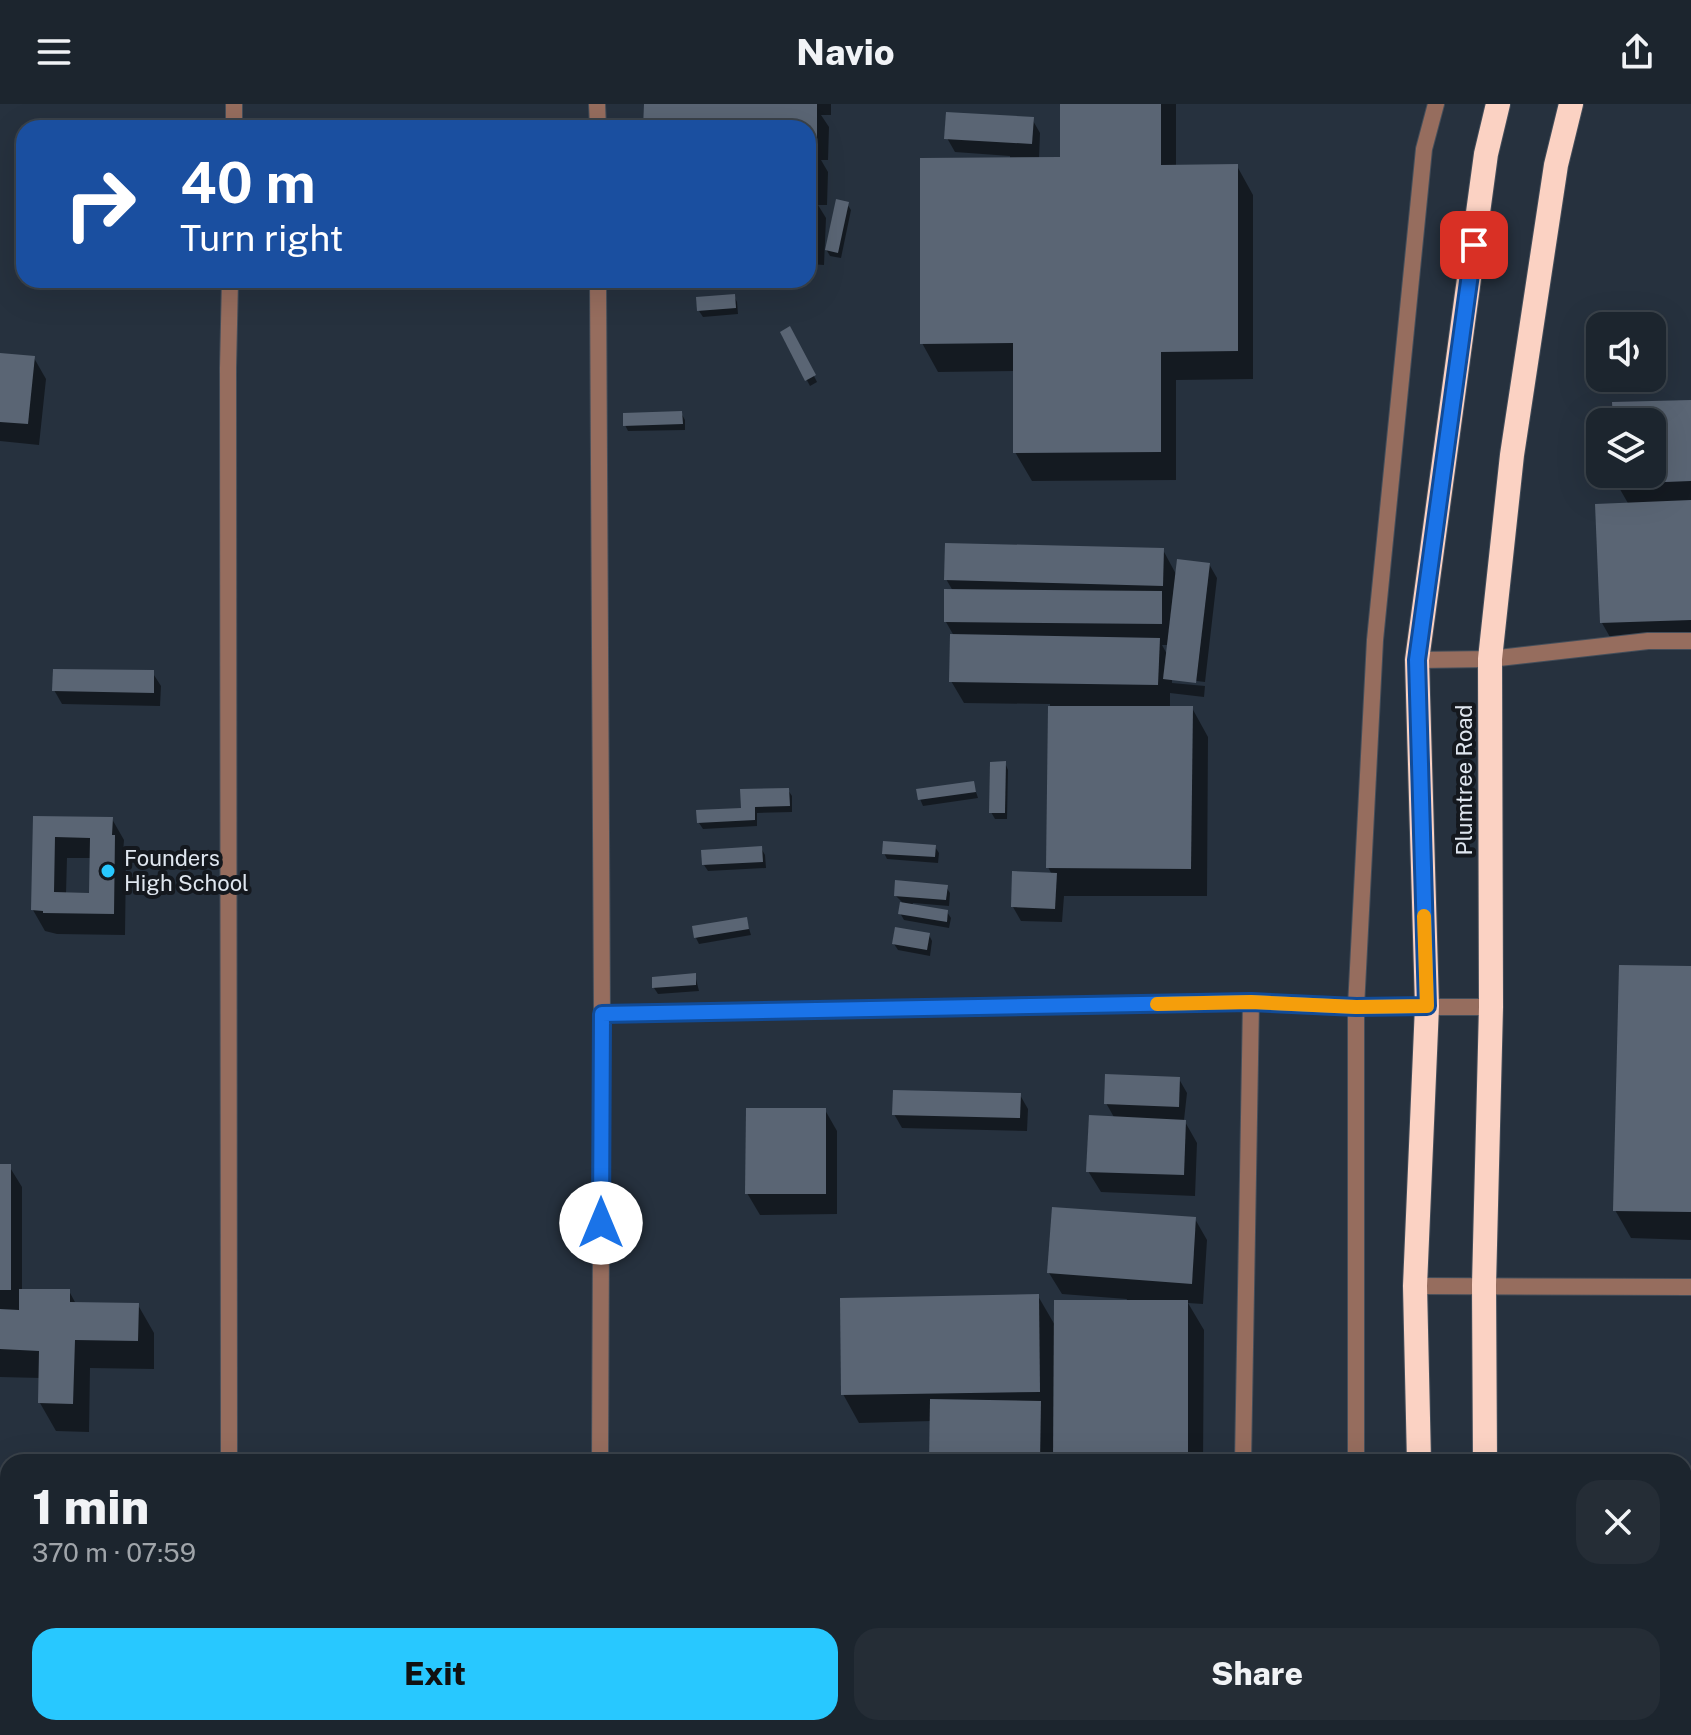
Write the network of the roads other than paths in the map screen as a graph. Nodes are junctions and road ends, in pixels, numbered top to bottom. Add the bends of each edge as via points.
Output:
1 (1436, 104) edge
2 (1498, 104) edge
3 (1571, 104) edge
4 (230, 288) edge
5 (598, 288) edge
6 (1691, 641) edge
7 (1490, 659) junction
8 (1417, 660) junction
9 (1251, 1002) junction
10 (1427, 1006) junction
11 (1356, 1007) junction
12 (1491, 1007) junction
13 (602, 1014) junction
14 (1484, 1285) junction
15 (1415, 1286) junction
16 (1691, 1287) edge
17 (229, 1454) edge
18 (600, 1454) edge
19 (1243, 1454) edge
20 (1356, 1454) edge
21 (1419, 1454) edge
22 (1485, 1454) edge

1 - 11 street via 1424,149 1375,640
2 - 8 highway, Plumtree Road via 1486,154
3 - 7 highway, Plumtree Road via 1556,165 1517,425
4 - 17 street
5 - 13 street
6 - 7 street
7 - 8 street
7 - 12 highway, Plumtree Road
8 - 10 highway, Plumtree Road
9 - 11 street
9 - 13 street
9 - 19 street
10 - 11 street
10 - 12 street
10 - 15 highway, Plumtree Road
11 - 20 street
12 - 14 highway, Plumtree Road
13 - 18 street
14 - 15 street
14 - 16 street
14 - 22 highway, Plumtree Road
15 - 21 highway, Plumtree Road

